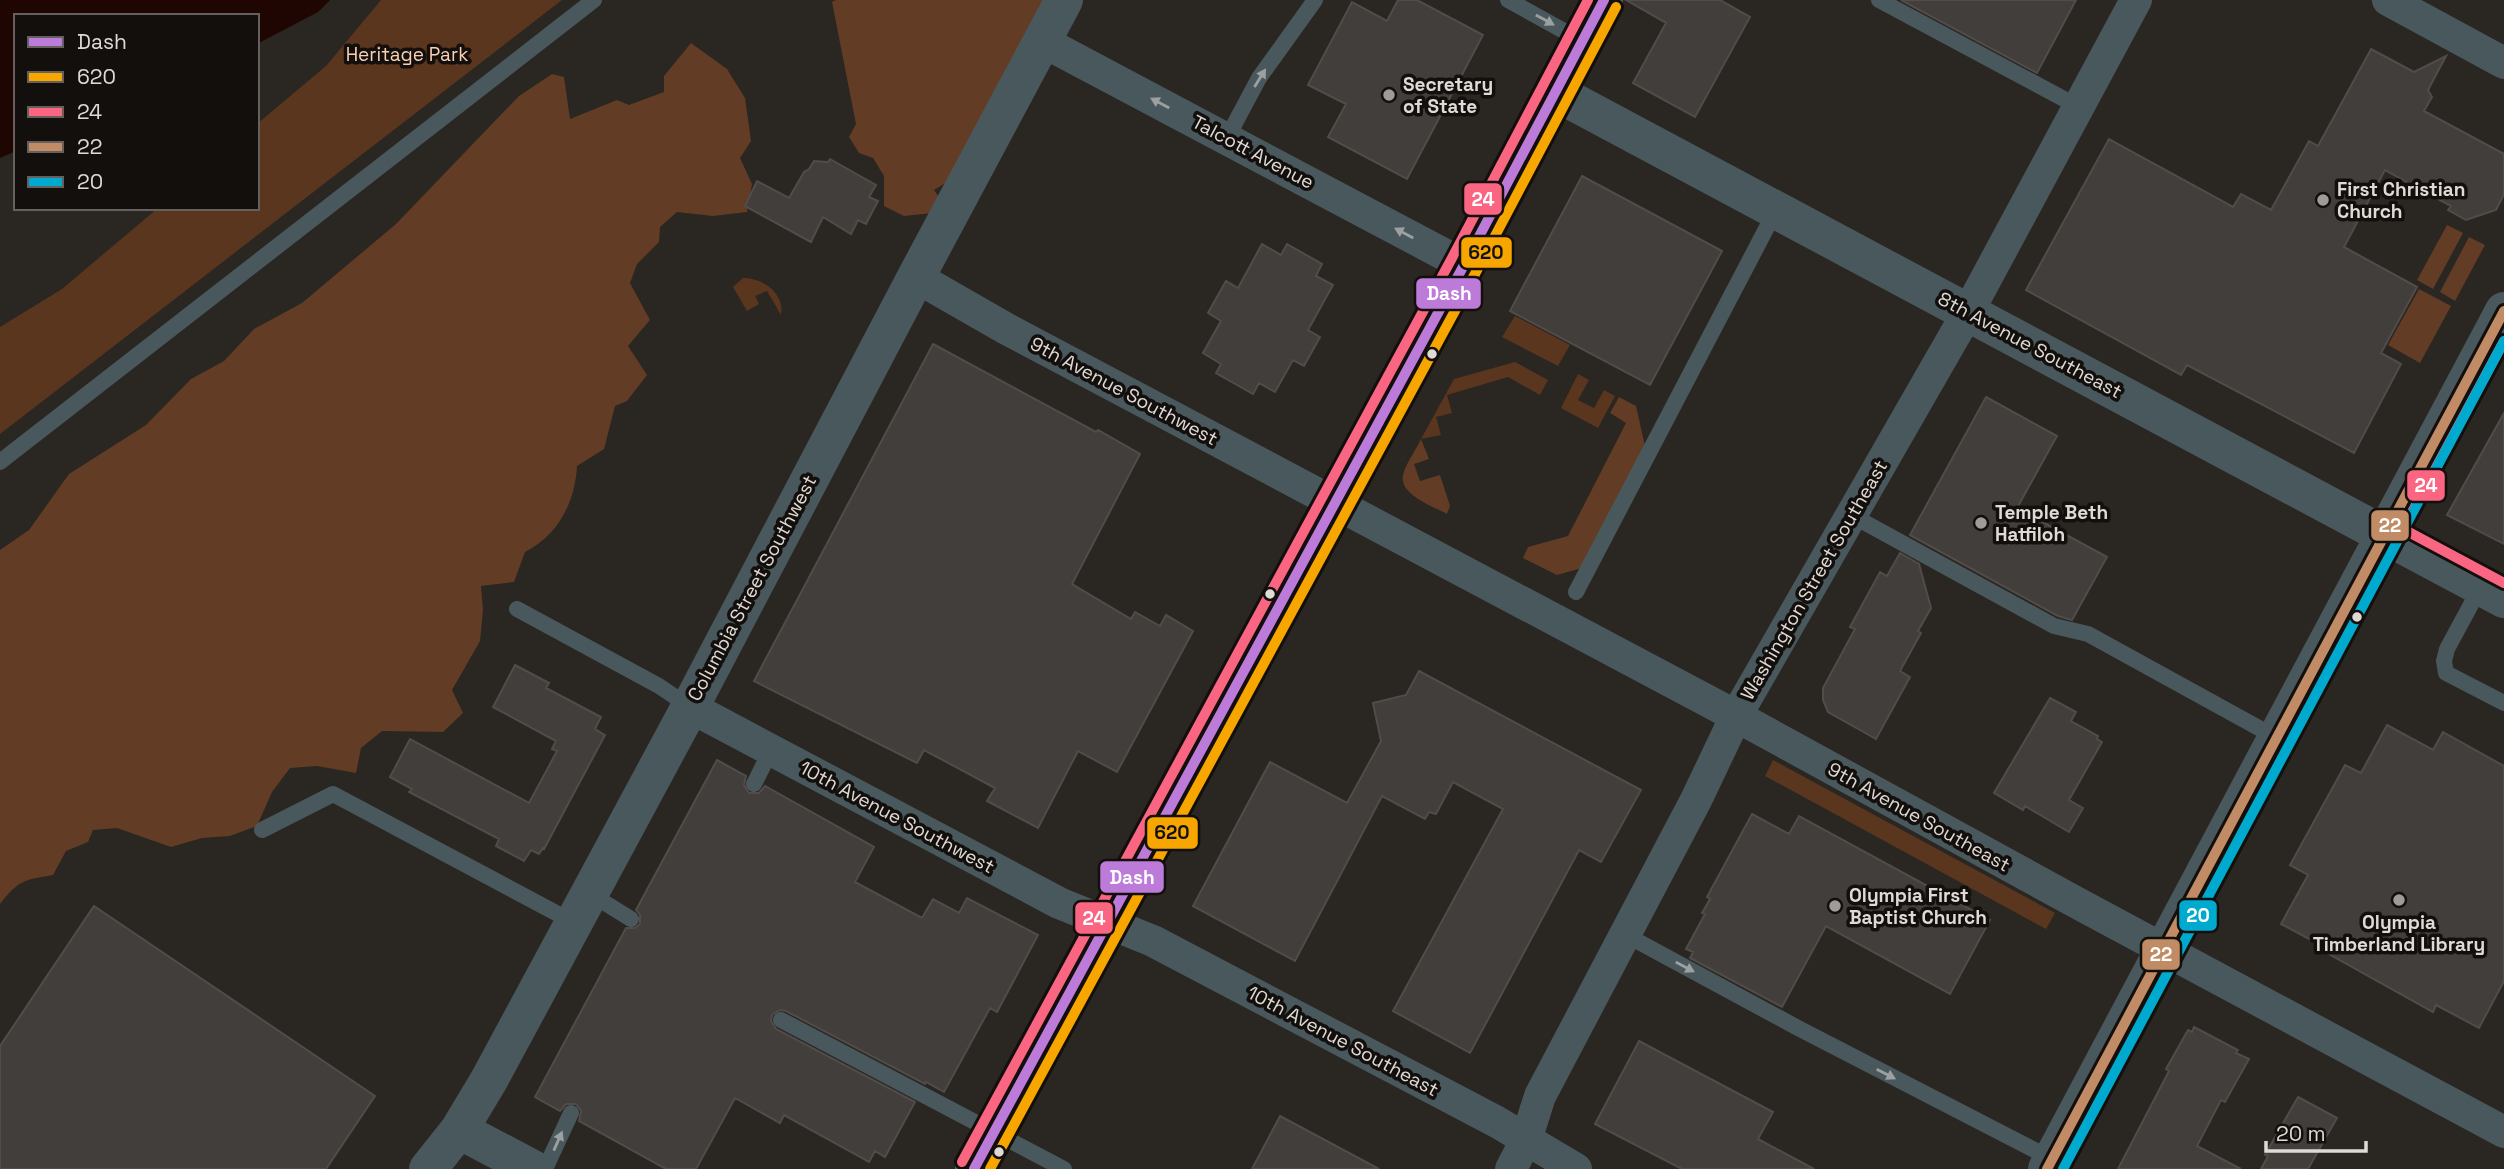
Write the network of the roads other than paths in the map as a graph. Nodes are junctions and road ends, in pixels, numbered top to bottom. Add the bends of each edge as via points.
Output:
1 (594, 0) edge
2 (1064, 0) edge
3 (1315, 0) edge
4 (1508, 0) edge
5 (1604, 0) edge
6 (1880, 0) edge
7 (2136, 0) edge
8 (2388, 0) edge
9 (1042, 41) junction
10 (1582, 41) junction
11 (2504, 63) edge
12 (1555, 92) junction
13 (2077, 106) junction
14 (1227, 138) junction
15 (1776, 210) junction
16 (1464, 265) junction
17 (916, 277) junction
18 (1968, 312) junction
19 (2502, 320) edge
20 (0, 462) edge
21 (1335, 502) junction
22 (1851, 515) junction
23 (2384, 535) junction
24 (1576, 592) dead end
25 (2493, 592) edge
26 (517, 609) dead end
27 (2504, 703) edge
28 (690, 707) junction
29 (1736, 716) junction
30 (2277, 738) junction
31 (771, 750) junction
32 (754, 784) dead end
33 (262, 830) dead end
34 (581, 908) junction
35 (631, 919) dead end
36 (1106, 922) junction
37 (1626, 934) junction
38 (2164, 950) junction
39 (781, 1020) dead end
40 (571, 1113) dead end
41 (459, 1130) junction
42 (994, 1132) junction
43 (2504, 1132) edge
44 (1526, 1140) junction
45 (2050, 1164) edge
46 (428, 1169) edge
47 (533, 1169) edge
48 (545, 1169) edge
49 (974, 1169) edge
50 (1064, 1169) edge
51 (1511, 1169) edge
52 (1576, 1169) edge

1 - 20 lane
2 - 9 street, Columbia Street Southwest
14 -> 3 lane via 1259,78
4 -> 10 lane
5 - 10 main road
6 - 13 lane
7 - 13 street, Washington Street Southeast
8 - 11 street
14 -> 9 street, Talcott Avenue
9 - 17 street, Columbia Street Southwest
10 - 12 main road
12 - 15 street, 8th Avenue Southeast
12 - 16 main road
13 - 18 street, Washington Street Southeast
16 -> 14 street, Talcott Avenue
15 - 18 street, 8th Avenue Southeast
15 - 24 lane
16 - 21 main road
17 - 21 street, 9th Avenue Southwest
17 - 28 street, Columbia Street Southwest
18 - 22 street, Washington Street Southeast
18 - 23 street, 8th Avenue Southeast
19 - 23 street
21 - 29 street, 9th Avenue Southeast
21 - 36 main road
22 - 29 street, Washington Street Southeast
22 - 30 lane via 2054,626 2088,634
23 - 25 street, 8th Avenue Southeast
23 - 30 street
25 - 27 lane via 2447,649 2444,662 2446,673
26 - 28 lane
28 - 31 street, 10th Avenue Southwest
28 - 34 street, Columbia Street Southwest
29 - 37 street, Washington Street Southeast
29 - 38 street, 9th Avenue Southeast
30 - 38 street
31 - 32 lane
31 - 36 street, 10th Avenue Southwest via 1059,903
33 - 34 lane via 333,794
34 - 35 lane
34 - 41 street, Columbia Street Southwest
36 - 42 main road
36 - 44 street, 10th Avenue Southeast via 1153,941
37 - 44 street, Washington Street Southeast via 1540,1096
37 -> 45 lane
38 - 43 street, 9th Avenue Southeast
38 - 45 street
39 - 42 lane
48 -> 40 lane
41 - 46 street, Columbia Street Southwest
41 - 47 street
42 - 49 main road
42 - 50 lane
44 - 51 street, Washington Street Southeast
44 - 52 street, 10th Avenue Southeast

